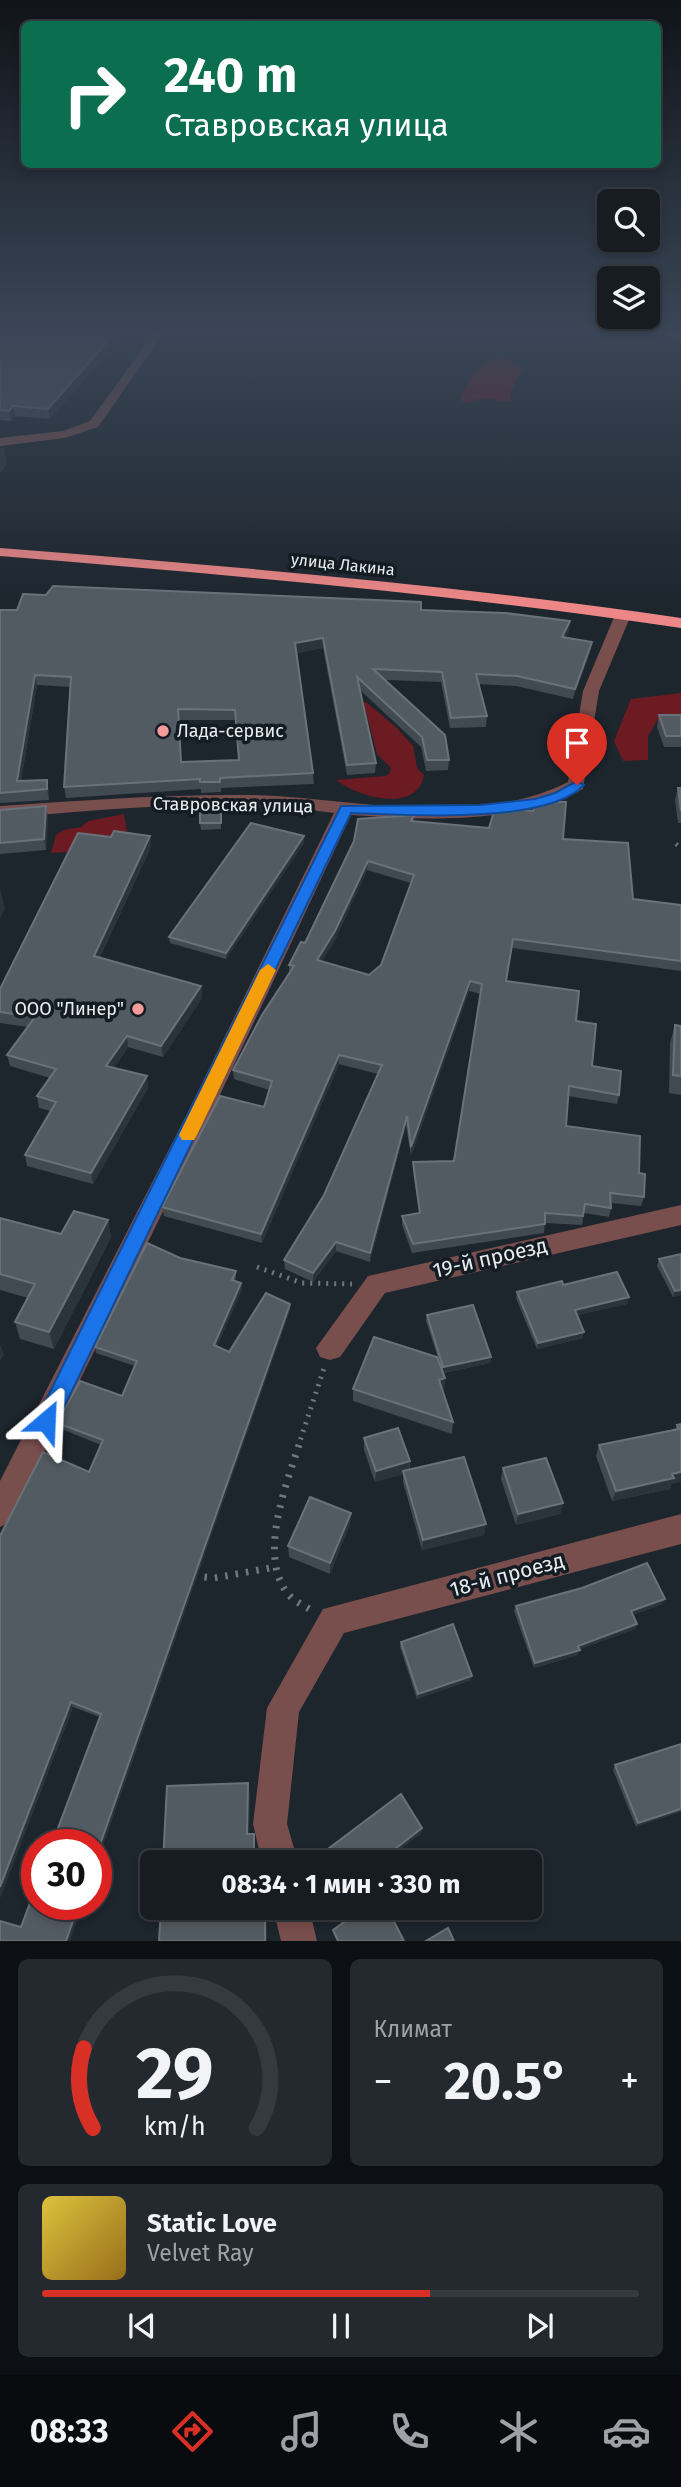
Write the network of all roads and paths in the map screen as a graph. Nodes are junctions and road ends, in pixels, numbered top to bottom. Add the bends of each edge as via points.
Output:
1 (96, 421) edge
2 (0, 442) edge
3 (0, 544) edge
4 (0, 552) edge
5 (681, 612) edge
6 (622, 615) junction
7 (681, 623) edge
8 (345, 809) junction
9 (0, 813) edge
10 (676, 844) dead end
11 (681, 848) edge
12 (681, 1215) edge
13 (257, 1267) dead end
14 (377, 1284) junction
15 (330, 1348) joint
16 (0, 1512) edge
17 (681, 1529) edge
18 (276, 1567) junction
19 (190, 1576) edge
20 (334, 1620) junction
21 (277, 1850) edge
22 (294, 1920) edge
23 (299, 1941) edge

1 - 2 street via 65,434
3 - 5 highway, улица Лакина via 318,569
4 - 6 highway, улица Лакина via 312,577
6 - 7 highway, улица Лакина
6 - 8 street, Ставровская улица via 591,691 577,785 536,803 480,809
8 - 9 street, Ставровская улица via 290,802 93,804
8 - 16 street
10 - 11 path
12 - 14 street, 19-й проезд
13 - 14 path via 302,1283
14 - 15 street
15 - 18 path via 284,1493 275,1538
17 - 20 street, 18-й проезд
18 - 19 path via 214,1578
18 - 20 path via 282,1586 296,1604
20 - 21 street via 283,1709 270,1824
22 - 23 street

